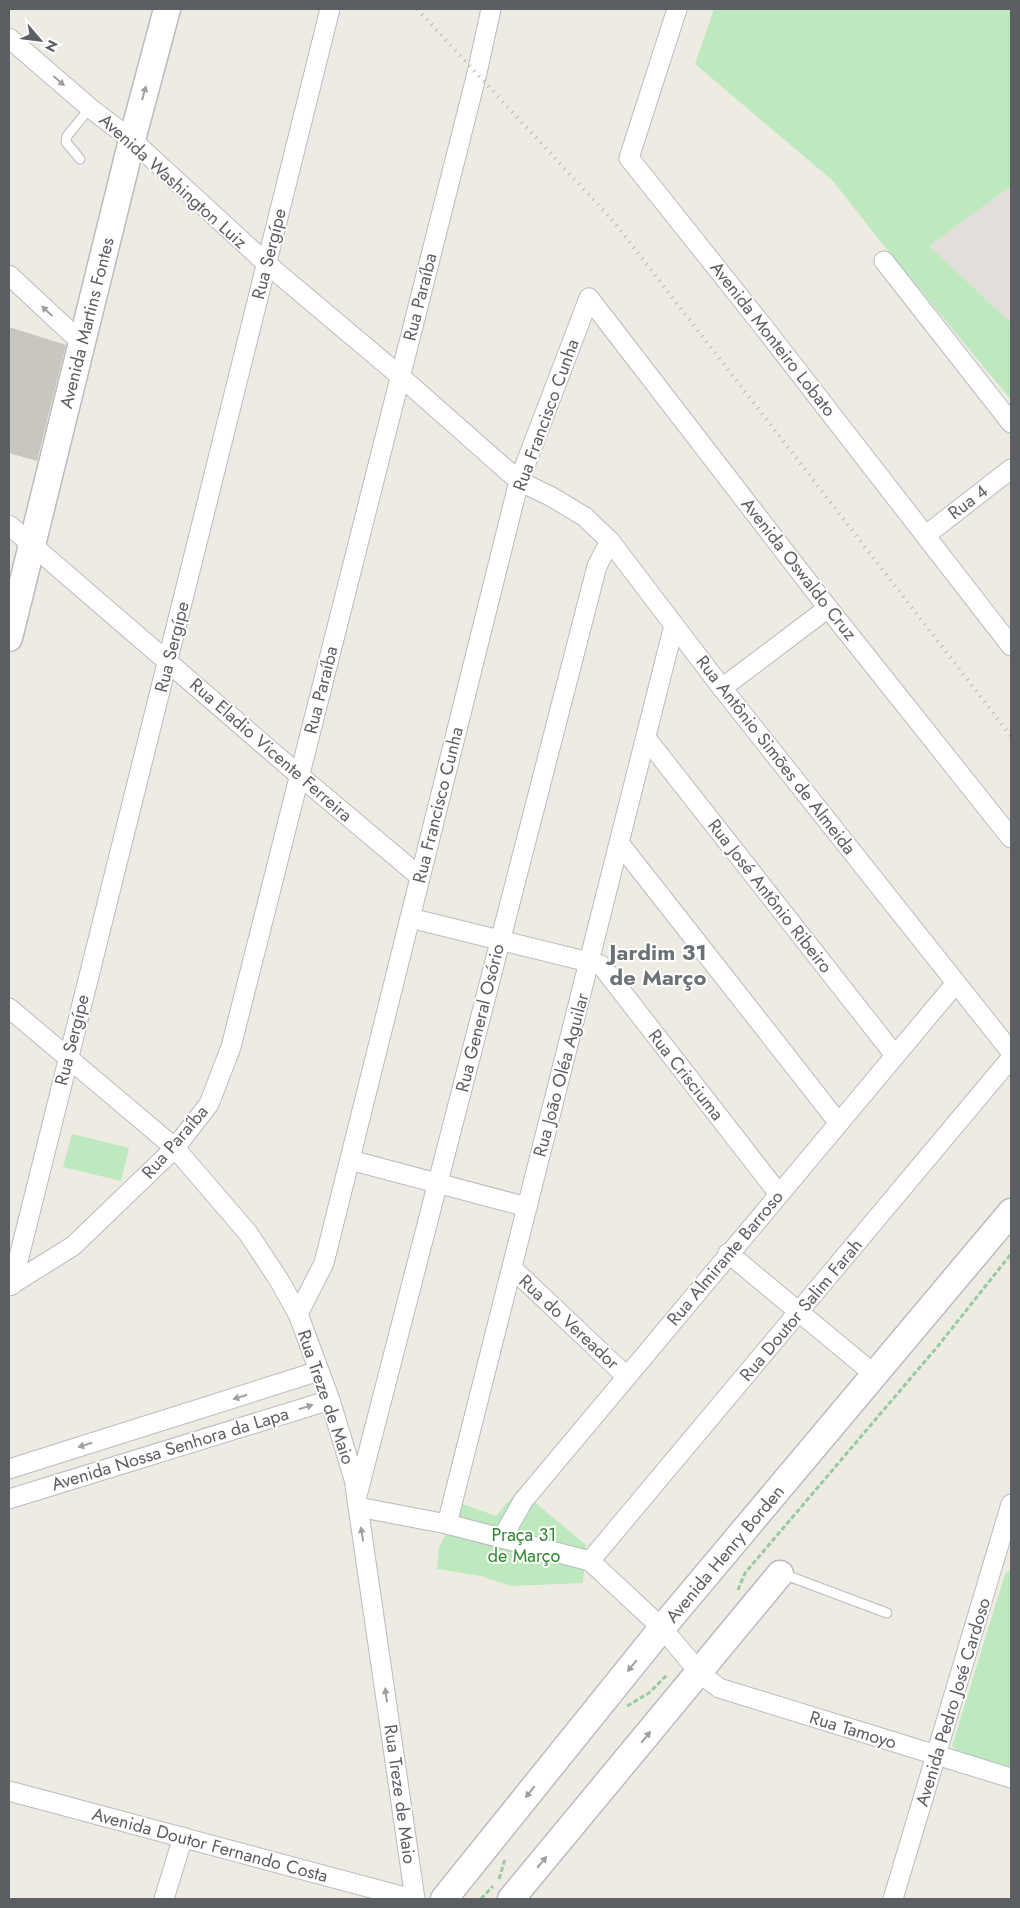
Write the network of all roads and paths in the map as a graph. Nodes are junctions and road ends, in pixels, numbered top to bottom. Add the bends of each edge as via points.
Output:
1 (167, 9) edge
2 (330, 9) edge
3 (491, 9) edge
4 (677, 9) edge
5 (9, 38) edge
6 (90, 108) junction
7 (132, 140) junction
8 (80, 159) dead end
9 (884, 261) dead end
10 (267, 264) junction
11 (9, 275) edge
12 (589, 298) joint
13 (83, 344) junction
14 (400, 376) junction
15 (1011, 422) edge
16 (1011, 469) edge
17 (520, 482) junction
18 (9, 525) edge
19 (926, 535) junction
20 (610, 542) junction
21 (32, 544) junction
22 (828, 608) junction
23 (674, 625) junction
24 (9, 638) edge
25 (1011, 646) edge
26 (169, 662) junction
27 (722, 688) junction
28 (646, 738) junction
29 (300, 776) junction
30 (1011, 838) edge
31 (620, 844) junction
32 (420, 876) junction
33 (410, 918) junction
34 (499, 941) junction
35 (590, 962) junction
36 (956, 983) junction
37 (9, 1008) edge
38 (1011, 1052) edge
39 (894, 1054) junction
40 (68, 1057) junction
41 (1011, 1058) edge
42 (838, 1122) junction
43 (174, 1148) junction
44 (350, 1160) junction
45 (439, 1184) junction
46 (779, 1194) junction
47 (526, 1206) junction
48 (1011, 1212) edge
49 (728, 1254) junction
50 (1011, 1254) edge
51 (513, 1269) junction
52 (10, 1286) edge
53 (799, 1312) junction
54 (298, 1314) junction
55 (320, 1371) junction
56 (875, 1374) junction
57 (626, 1376) junction
58 (330, 1400) junction
59 (9, 1469) edge
60 (9, 1499) edge
61 (357, 1502) junction
62 (1011, 1504) edge
63 (447, 1524) junction
64 (1007, 1535) edge
65 (502, 1538) junction
66 (590, 1561) junction
67 (780, 1574) joint
68 (735, 1596) dead end
69 (887, 1613) dead end
70 (662, 1628) junction
71 (693, 1664) junction
72 (627, 1707) dead end
73 (936, 1756) junction
74 (1011, 1778) edge
75 (9, 1791) edge
76 (183, 1837) junction
77 (507, 1852) dead end
78 (164, 1899) edge
79 (413, 1899) edge
80 (444, 1899) edge
81 (481, 1899) edge
82 (511, 1899) edge
83 (893, 1899) edge

7 -> 1 street, Avenida Martins Fontes
2 - 10 street, Rua Sergípe
3 - 14 street, Rua Paraíba
4 - 19 street, Avenida Monteiro Lobato via 629,158
5 -> 6 street, Avenida Washington Luiz
6 - 7 street, Avenida Washington Luiz
6 - 8 lane via 67,136 66,142
7 - 10 street, Avenida Washington Luiz
7 - 13 street, Avenida Martins Fontes
9 - 15 street
10 - 14 street, Avenida Washington Luiz
10 - 26 street, Rua Sergípe
13 -> 11 street
12 - 17 street, Rua Francisco Cunha
12 - 22 street, Avenida Oswaldo Cruz
13 - 21 street, Avenida Martins Fontes
14 - 17 street, Avenida Washington Luiz
14 - 29 street, Rua Paraíba
16 - 19 street, Rua 4
17 - 20 street, Rua Antônio Simões de Almeida via 585,517
17 - 32 street, Rua Francisco Cunha
18 - 21 street, Rua Eladio Vicente Ferreira
19 - 25 street, Avenida Monteiro Lobato
20 - 23 street, Rua Antônio Simões de Almeida
20 - 34 street, Rua General Osório via 597,566
21 - 24 street, Avenida Martins Fontes
21 - 26 street, Rua Eladio Vicente Ferreira
22 - 27 street
22 - 30 street, Avenida Oswaldo Cruz
23 - 27 street, Rua Antônio Simões de Almeida
23 - 28 street, Rua João Oléa Aguilar
26 - 29 street, Rua Eladio Vicente Ferreira
26 - 40 street, Rua Sergípe
27 - 36 street, Rua Antônio Simões de Almeida
28 - 31 street, Rua João Oléa Aguilar
28 - 39 street, Rua José Antônio Ribeiro
29 - 32 street, Rua Eladio Vicente Ferreira
29 - 43 street, Rua Paraíba via 231,1047 209,1104
31 - 35 street, Rua João Oléa Aguilar
31 - 42 street
32 - 33 street, Rua Francisco Cunha
33 - 34 street
33 - 44 street, Rua Francisco Cunha
34 - 35 street
34 - 45 street, Rua General Osório
35 - 46 street, Rua Crisciuma via 600,965
35 - 47 street, Rua João Oléa Aguilar
36 - 38 street, Rua Antônio Simões de Almeida
36 - 39 street, Rua Almirante Barroso
37 - 40 street, Rua Treze de Maio
39 - 42 street, Rua Almirante Barroso
40 - 43 street, Rua Treze de Maio
40 - 52 street, Rua Sergípe
41 - 53 street, Rua Doutor Salim Farah
42 - 46 street, Rua Almirante Barroso
43 - 52 street, Rua Paraíba via 73,1246
43 - 54 street, Rua Treze de Maio via 248,1234
44 - 45 street
44 - 54 street, Rua Francisco Cunha via 324,1263
45 - 47 street
45 - 61 street, Rua General Osório
46 - 49 street, Rua Almirante Barroso
47 - 51 street, Rua João Oléa Aguilar
48 - 56 street, Avenida Henry Borden
49 - 53 street
49 - 57 street, Rua Almirante Barroso
50 - 68 path via 938,1346 744,1573
51 - 57 street, Rua do Vereador
51 - 63 street, Rua João Oléa Aguilar
53 - 56 street
53 - 66 street, Rua Doutor Salim Farah
54 - 55 street, Rua Treze de Maio
55 - 58 street, Rua Treze de Maio
55 -> 59 street, Avenida Nossa Senhora da Lapa
56 - 70 street, Avenida Henry Borden
57 - 65 street, Rua Almirante Barroso via 523,1500
60 -> 58 street, Avenida Nossa Senhora da Lapa
58 - 61 street, Rua Treze de Maio via 347,1451
61 - 63 street
79 -> 61 street, Rua Treze de Maio
62 - 64 street, Avenida Pedro José Cardoso
63 - 65 street
64 - 73 street, Avenida Pedro José Cardoso
65 - 66 street
66 - 70 street, Rua Tamoyo
67 - 69 lane
67 - 71 street
70 - 71 street, Rua Tamoyo
70 -> 80 street, Avenida Henry Borden
71 - 72 path
71 - 73 street, Rua Tamoyo via 719,1688
82 -> 71 street
73 - 74 street, Rua Tamoyo
73 - 83 street, Avenida Pedro José Cardoso
75 - 76 street, Avenida Doutor Fernando Costa
76 - 78 street
76 - 79 street, Avenida Doutor Fernando Costa
77 - 81 path via 499,1879

